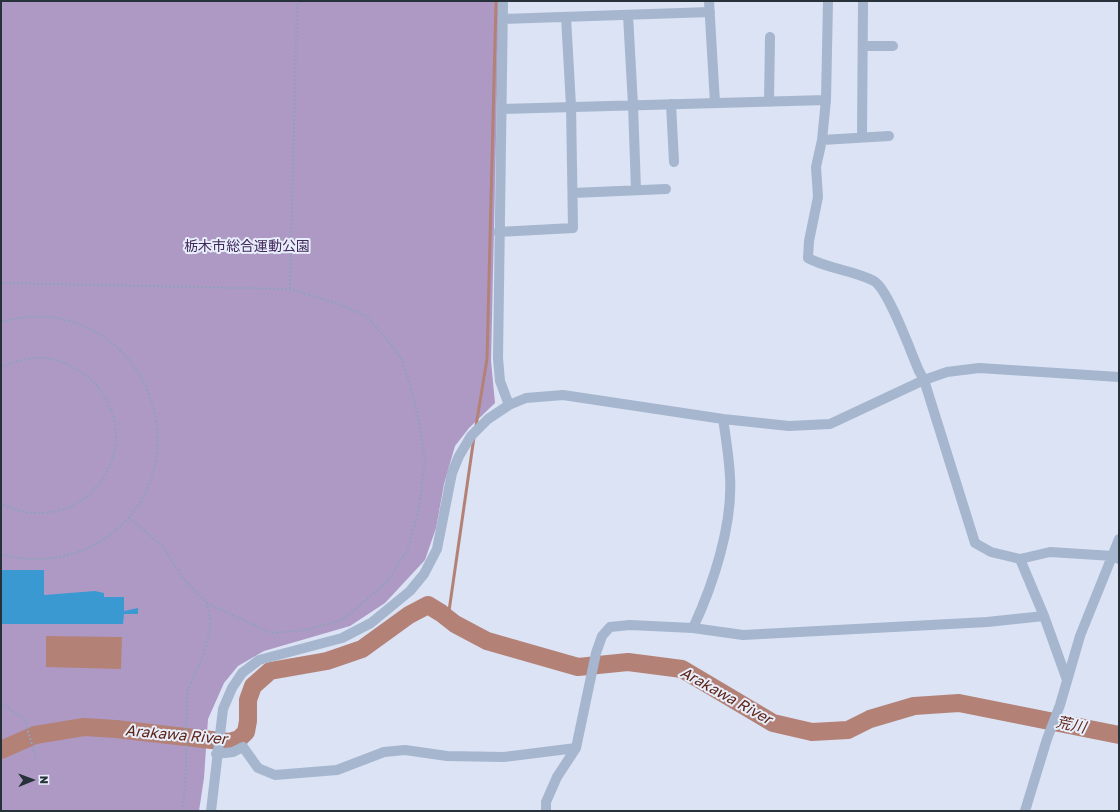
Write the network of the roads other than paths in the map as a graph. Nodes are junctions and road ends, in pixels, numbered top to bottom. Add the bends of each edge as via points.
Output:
1 (503, 1) edge
2 (709, 1) edge
3 (828, 1) edge
4 (863, 2) dead end
5 (710, 12) junction
6 (628, 15) junction
7 (566, 17) junction
8 (503, 19) junction
9 (770, 38) dead end
10 (863, 46) junction
11 (893, 46) dead end
12 (826, 100) junction
13 (769, 102) junction
14 (715, 103) junction
15 (671, 104) junction
16 (634, 105) junction
17 (571, 106) junction
18 (502, 109) junction
19 (889, 136) dead end
20 (862, 137) junction
21 (822, 140) junction
22 (674, 162) dead end
23 (666, 189) dead end
24 (636, 190) junction
25 (573, 193) junction
26 (498, 232) junction
27 (1119, 377) edge
28 (924, 380) junction
29 (509, 405) junction
30 (724, 419) junction
31 (1119, 539) edge
32 (1116, 557) edge
33 (1020, 559) junction
34 (1044, 616) junction
35 (693, 628) junction
36 (1067, 680) junction
37 (576, 748) junction
38 (216, 754) junction
39 (211, 811) edge
40 (546, 811) edge
41 (1025, 811) edge

1 - 8 street
2 - 5 street
3 - 12 street
4 - 10 street
5 - 6 street
5 - 14 street
6 - 7 street
6 - 16 street
7 - 8 street
7 - 17 street
8 - 18 street
9 - 13 street
10 - 11 street
10 - 20 street
12 - 13 street
12 - 21 street
13 - 14 street
14 - 15 street
15 - 16 street
15 - 22 street
16 - 17 street
16 - 24 street
17 - 18 street
17 - 25 street
18 - 26 street
19 - 20 street
20 - 21 street
21 - 28 street via 816,167 818,197 808,258 875,282 885,295
23 - 24 street
24 - 25 street
25 - 26 street via 573,228
26 - 29 street via 498,358 500,382
27 - 28 street via 979,368 947,372
28 - 30 street via 830,424 789,426
28 - 33 street via 975,543 991,552
29 - 30 street via 526,398 563,395
29 - 38 street via 471,436 459,456 452,473 438,549 424,574 410,591 371,623 342,638 259,660 242,673 223,709
30 - 35 street via 730,478 729,507 722,544
31 - 32 street
32 - 33 street via 1050,552
32 - 36 street via 1080,636
33 - 34 street
34 - 35 street via 987,622 743,635
34 - 36 street
35 - 37 street via 630,625 610,627 602,636 596,653
36 - 41 street
37 - 38 street via 504,757 447,756 405,750 384,752 337,770 275,774 258,768 243,747 233,752
37 - 40 street via 557,777 546,802
38 - 39 street

